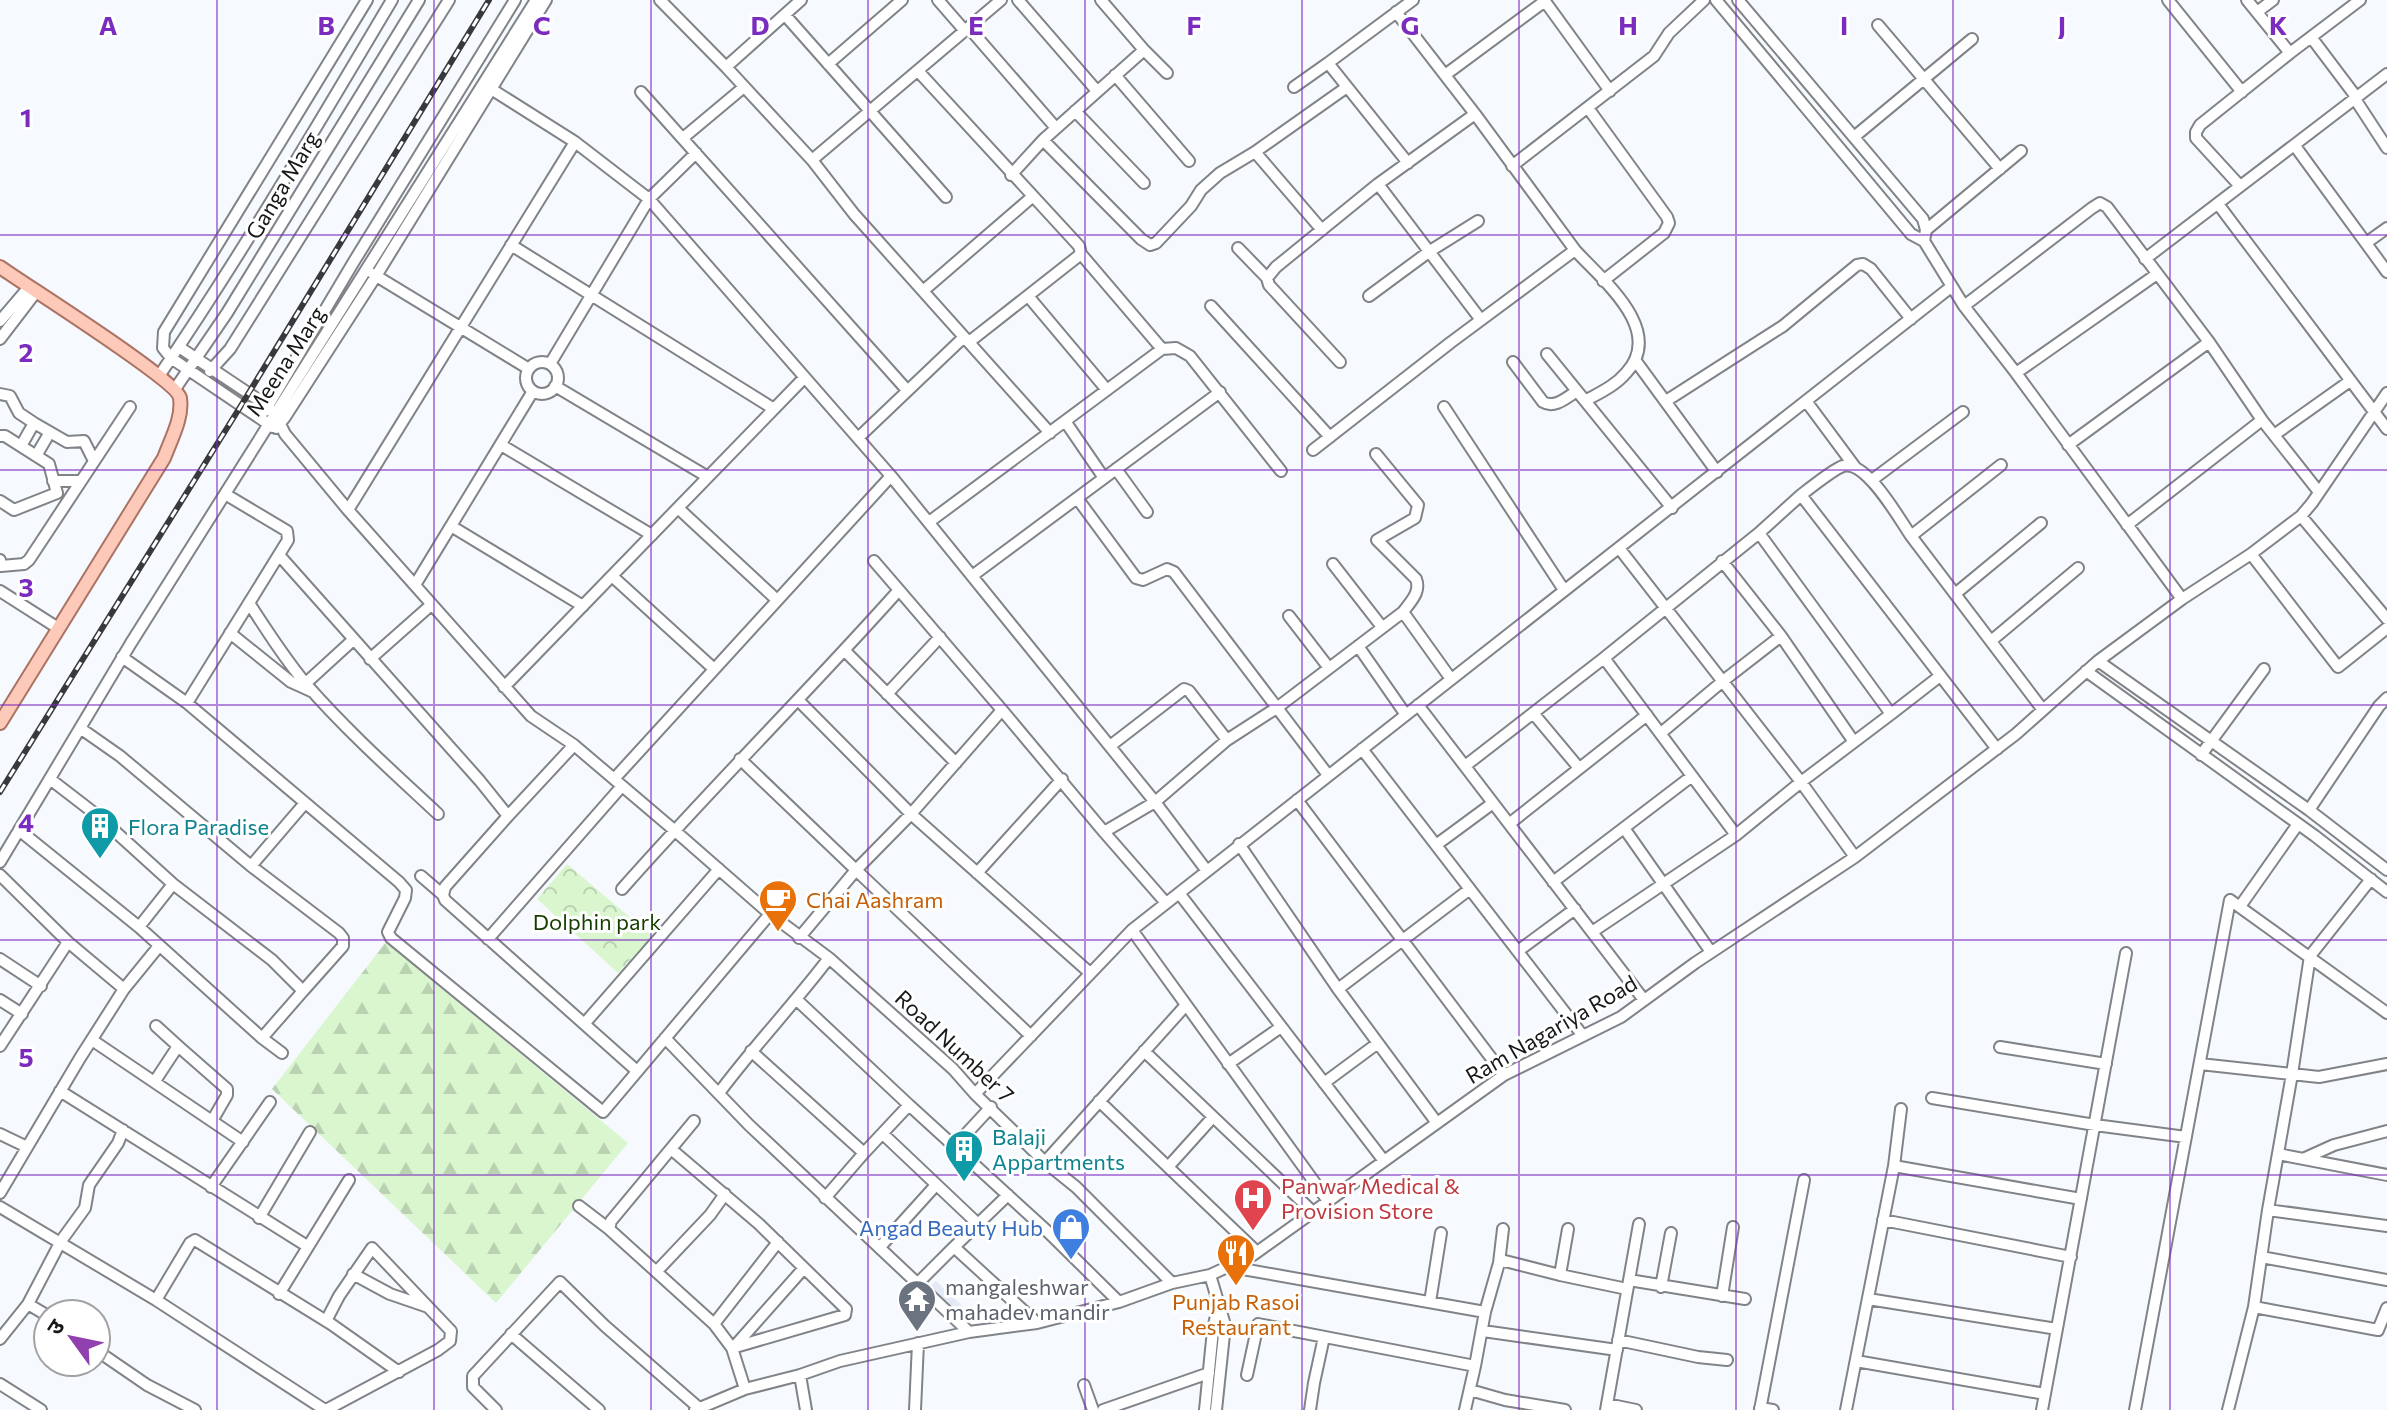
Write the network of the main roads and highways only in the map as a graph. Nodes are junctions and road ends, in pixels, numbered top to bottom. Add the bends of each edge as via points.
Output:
1 (0, 267) edge
2 (0, 723) edge

1 - 2 main road via 180,395 180,415 164,458

